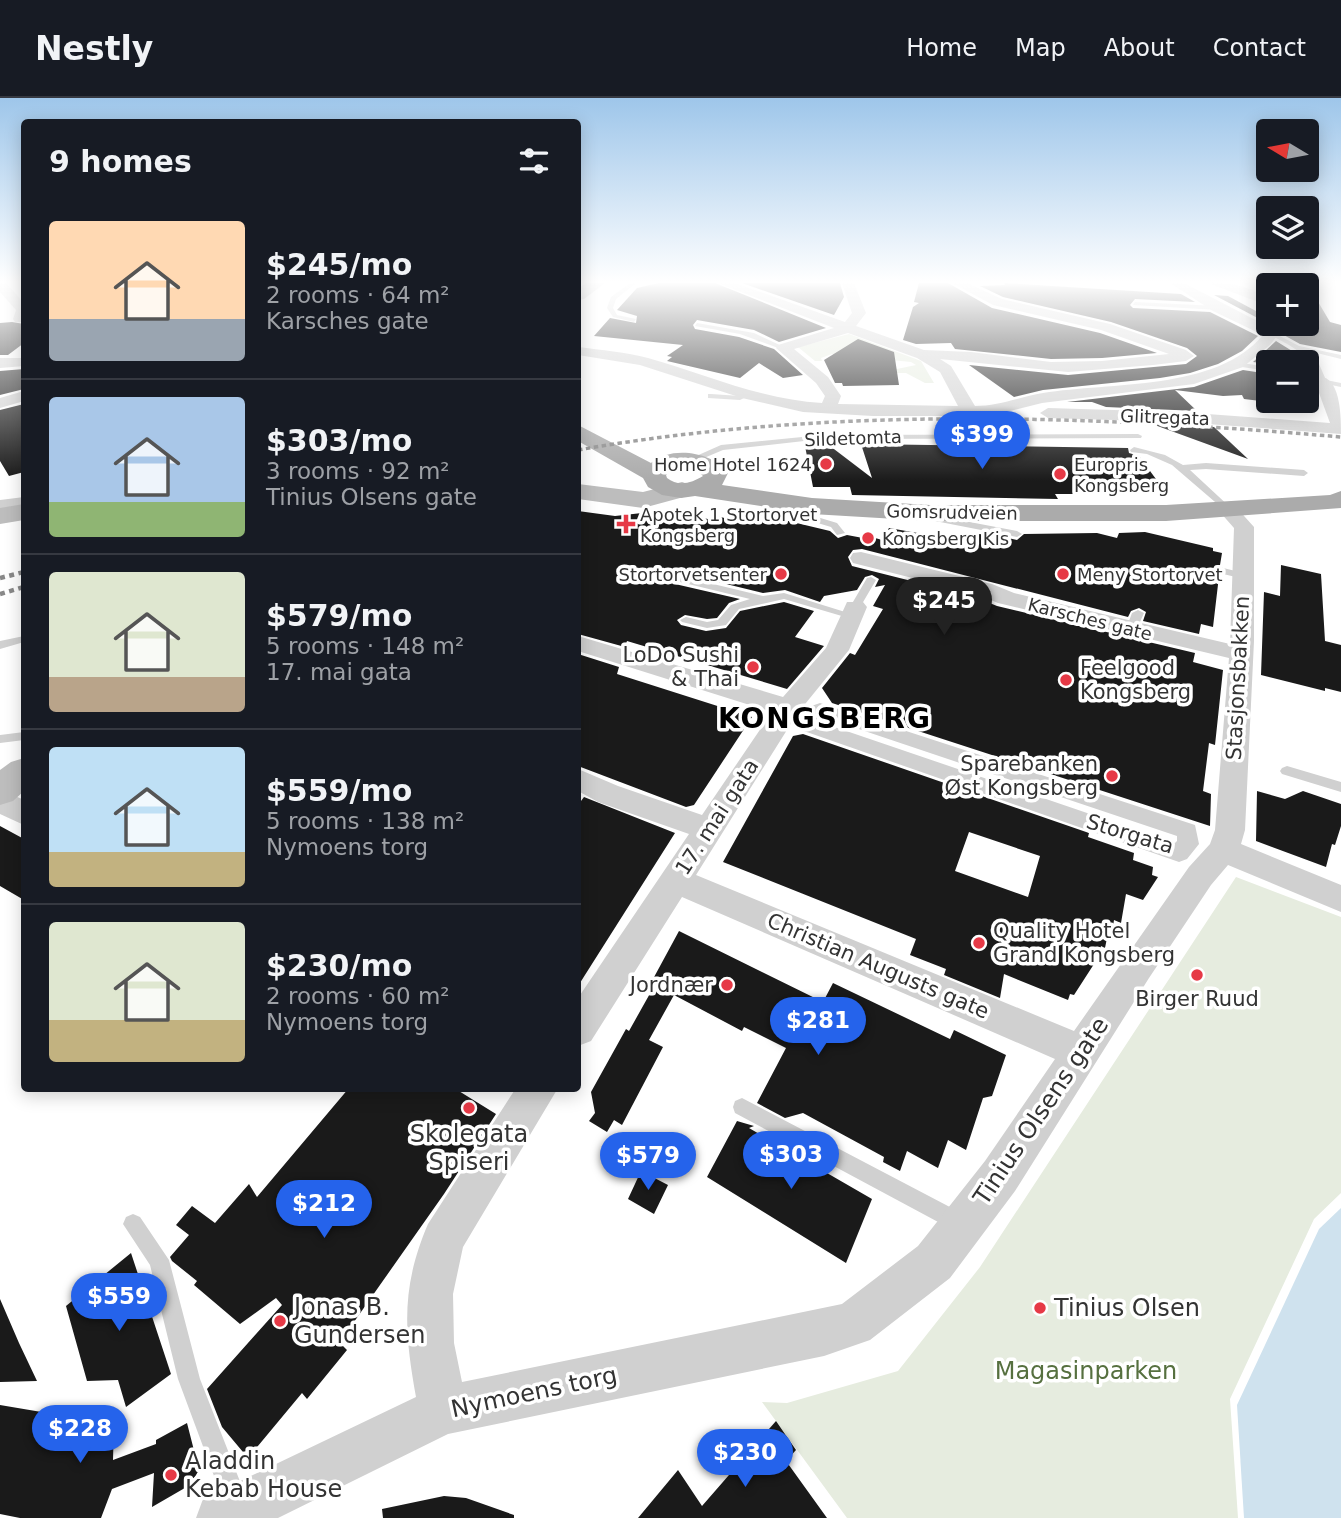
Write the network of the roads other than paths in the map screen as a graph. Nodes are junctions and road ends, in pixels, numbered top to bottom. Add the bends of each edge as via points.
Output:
1 (785, 349) edge
2 (906, 349) edge
3 (1167, 349) edge
4 (1252, 349) edge
5 (1307, 349) edge
6 (581, 352) edge
7 (922, 355) junction
8 (1186, 356) junction
9 (1341, 357) edge
10 (21, 362) edge
11 (0, 363) edge
12 (1233, 366) junction
13 (1256, 368) edge
14 (1319, 381) edge
15 (1341, 385) edge
16 (1319, 386) edge
17 (710, 396) dead end
18 (21, 397) edge
19 (740, 398) dead end
20 (0, 402) edge
21 (827, 410) junction
22 (970, 411) junction
23 (989, 411) junction
24 (1340, 429) edge
25 (581, 434) edge
26 (1138, 436) dead end
27 (736, 447) junction
28 (609, 450) junction
29 (1134, 450) dead end
30 (698, 465) junction
31 (1182, 468) junction
32 (1304, 473) dead end
33 (654, 477) junction
34 (689, 490) junction
35 (581, 492) edge
36 (619, 497) junction
37 (743, 497) junction
38 (1341, 499) edge
39 (784, 502) junction
40 (21, 503) edge
41 (0, 506) edge
42 (1223, 506) junction
43 (892, 511) junction
44 (21, 512) edge
45 (0, 516) edge
46 (840, 533) dead end
47 (1017, 534) dead end
48 (860, 558) dead end
49 (1219, 570) dead end
50 (1244, 576) junction
51 (680, 579) dead end
52 (871, 580) dead end
53 (763, 599) junction
54 (854, 611) junction
55 (686, 620) dead end
56 (21, 640) edge
57 (581, 644) edge
58 (0, 645) edge
59 (1240, 653) junction
60 (797, 711) junction
61 (21, 736) edge
62 (0, 739) edge
63 (1287, 771) dead end
64 (21, 774) edge
65 (581, 780) edge
66 (1341, 787) edge
67 (0, 791) edge
68 (608, 794) junction
69 (581, 795) edge
70 (0, 800) edge
71 (21, 812) edge
72 (709, 830) junction
73 (1223, 850) junction
74 (676, 880) junction
75 (1340, 891) edge
76 (581, 1025) edge
77 (1080, 1051) junction
78 (536, 1092) edge
79 (742, 1107) dead end
80 (132, 1224) dead end
81 (964, 1226) junction
82 (824, 1333) joint
83 (443, 1410) junction
84 (231, 1514) edge

1 - 21 street via 827,385 833,396
2 - 7 street
3 - 8 street
4 - 12 street
5 - 9 lane
6 - 21 street via 642,361 781,404
7 - 8 street via 950,353 1048,367
7 - 22 street via 946,369
8 - 12 street
10 - 11 street
12 - 13 lane
12 - 23 street via 1173,385 1042,398
14 - 15 lane
16 - 24 street via 1334,407
17 - 19 lane
18 - 20 street
21 - 22 street
22 - 23 street
23 - 24 street, Glitregata via 1194,418
25 - 28 main road, Gomsrudveien
26 - 27 lane, Sildetomta via 847,436
27 - 30 lane
27 - 30 lane, Sildetomta via 721,448
28 - 30 main road, Gomsrudveien
28 - 33 main road, Gomsrudveien
29 - 31 lane via 1151,452
30 - 33 main road via 658,467
30 - 34 main road via 712,483
30 - 39 main road, Gomsrudveien
31 - 32 lane
31 - 42 lane
33 - 34 main road, Gomsrudveien via 662,486
33 - 36 main road via 645,487
34 - 36 main road via 643,500
34 - 37 main road, Gomsrudveien
35 - 36 main road
37 - 39 main road, Gomsrudveien
37 - 46 lane via 834,525
38 - 42 main road, Gomsrudveien
39 - 43 main road, Gomsrudveien
40 - 41 street
42 - 43 main road, Gomsrudveien via 1138,514
42 - 50 street, Stasjonsbakken via 1244,527
43 - 47 lane
44 - 45 main road
48 - 59 street, Karsches gate via 1006,598 1126,620
49 - 50 lane
50 - 59 street, Stasjonsbakken
51 - 53 lane
52 - 54 lane
53 - 54 lane via 784,596
53 - 55 lane via 734,607 722,623
54 - 60 street, 17. mai gata via 837,650
56 - 58 lane
57 - 60 street, Storgata
59 - 73 street, Stasjonsbakken via 1230,830
60 - 60 street, Storgata via 820,709 1186,831 1188,845 1179,853 808,725
60 - 72 street, 17. mai gata
61 - 62 lane
63 - 66 lane
64 - 67 main road
65 - 68 street
68 - 69 street
68 - 72 street
70 - 71 street
72 - 74 street, 17. mai gata
73 - 75 street
73 - 77 street, Tinius Olsens gate via 1200,876
74 - 76 street, 17. mai gata
74 - 77 street, Christian Augusts gate
77 - 81 street, Tinius Olsens gate
78 - 83 street via 443,1239 430,1294 430,1343
79 - 81 lane
80 - 84 lane via 159,1260 189,1379
81 - 82 street, Tinius Olsens gate via 934,1262 854,1324
82 - 83 street, Nymoens torg
83 - 84 street, Nymoens torg

